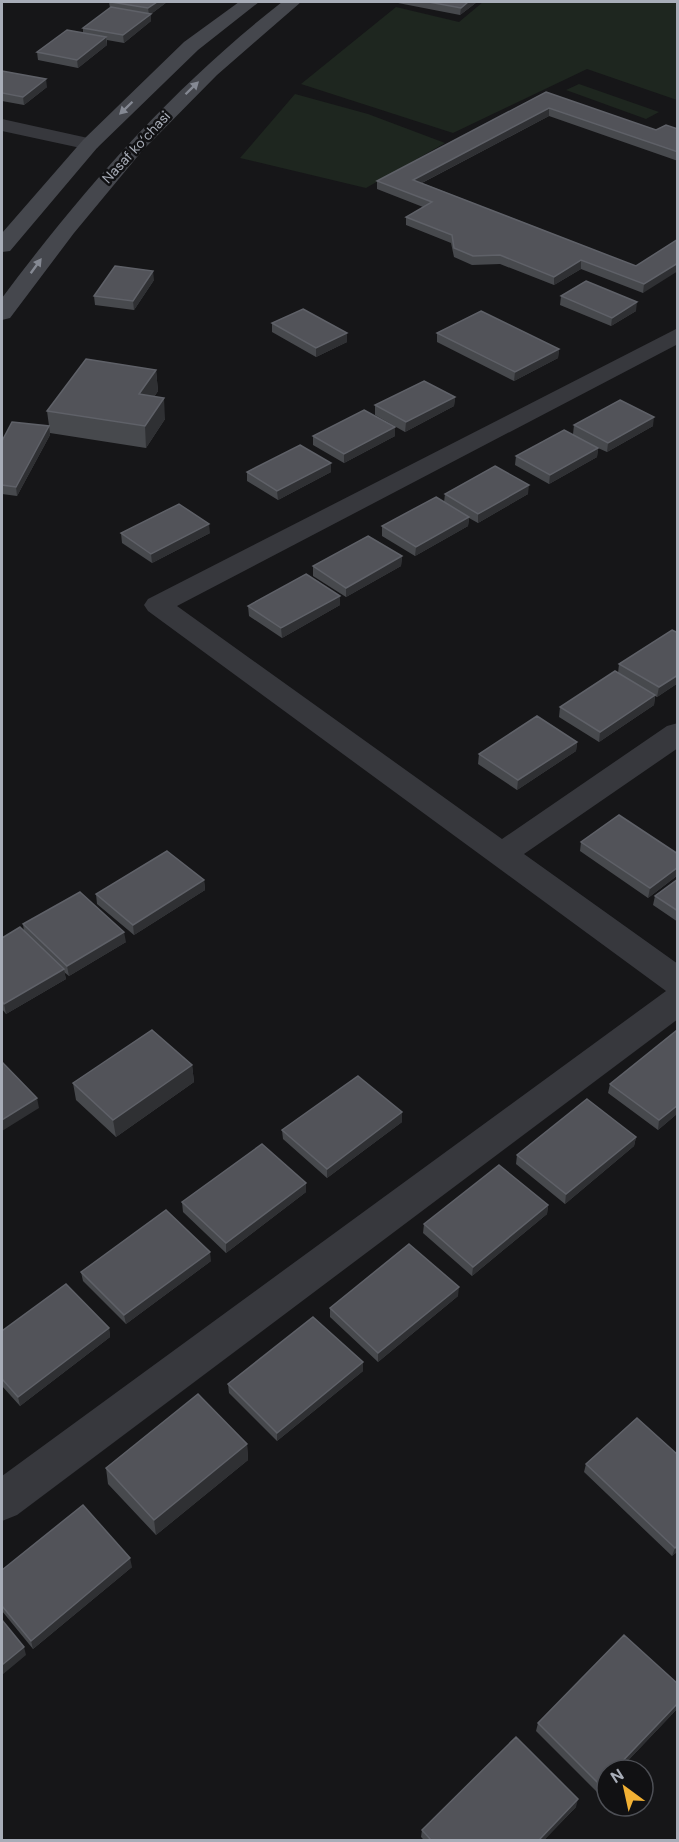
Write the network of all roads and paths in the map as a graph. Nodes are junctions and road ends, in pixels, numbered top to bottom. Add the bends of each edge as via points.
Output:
1 (250, 2) edge
2 (292, 2) edge
3 (2, 125) edge
4 (90, 144) junction
5 (2, 246) edge
6 (2, 313) edge
7 (678, 335) edge
8 (678, 733) edge
9 (501, 855) junction
10 (678, 982) edge
11 (678, 1000) edge
12 (2, 1501) edge

1 -> 4 main road via 191,46
6 -> 2 main road, Nasaf ko‘chasi via 68,223 144,135 213,68
3 - 4 street
4 - 5 main road
7 - 9 street via 158,604
8 - 9 street
9 - 10 street
11 - 12 street

